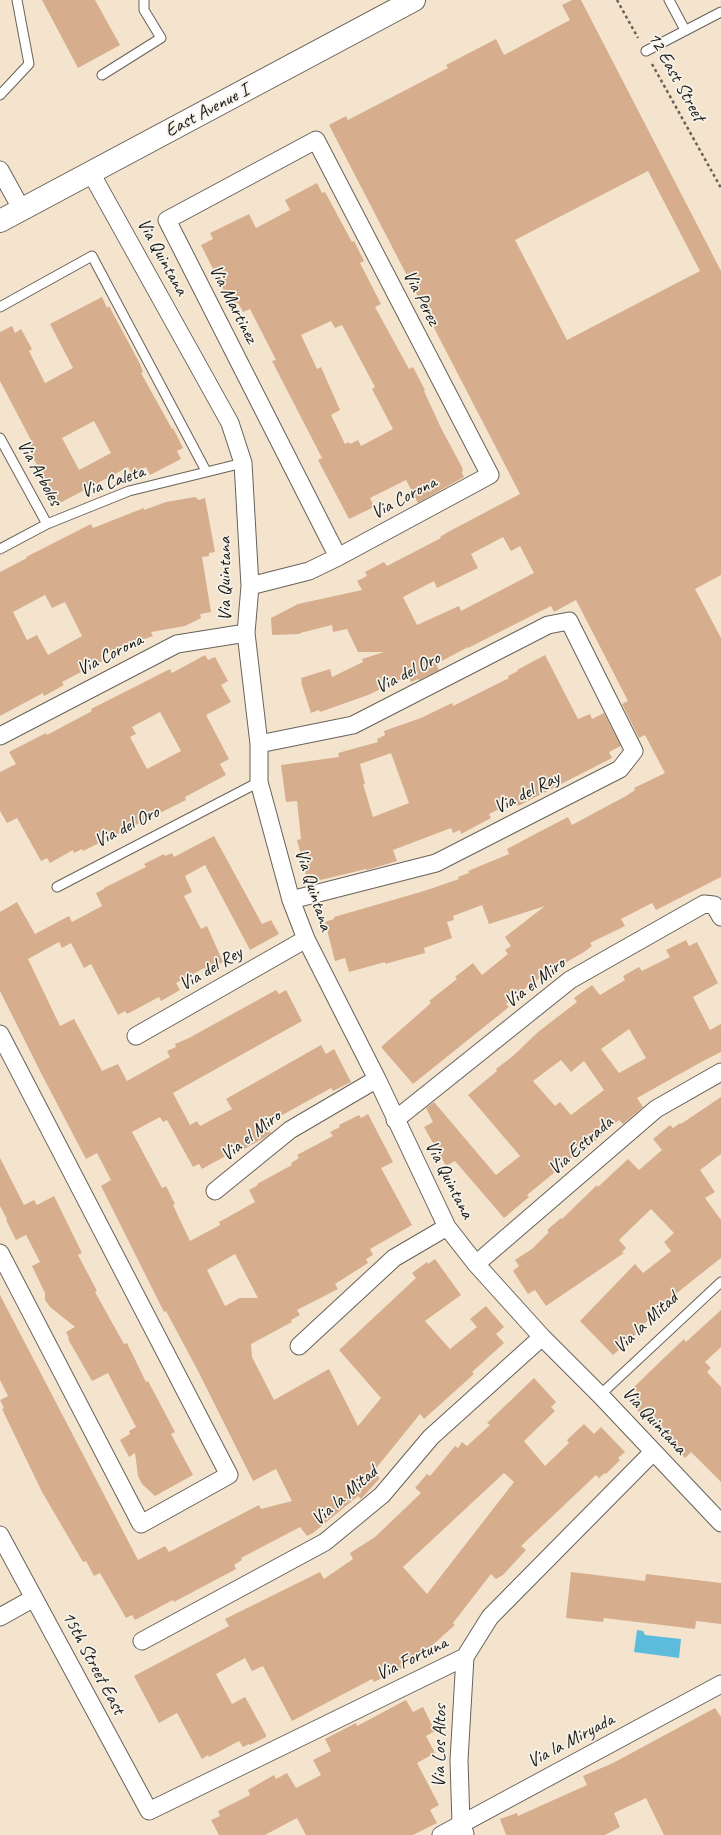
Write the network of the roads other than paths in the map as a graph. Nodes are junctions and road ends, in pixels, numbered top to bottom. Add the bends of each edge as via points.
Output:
1 (17, 0) edge
2 (144, 0) edge
3 (414, 0) edge
4 (669, 0) edge
5 (721, 12) edge
6 (685, 30) junction
7 (646, 51) road end
8 (102, 75) dead end
9 (0, 95) edge
10 (316, 140) joint
11 (0, 170) edge
12 (91, 173) junction
13 (22, 210) junction
14 (0, 221) edge
15 (0, 307) edge
16 (0, 438) edge
17 (242, 463) junction
18 (206, 471) junction
19 (490, 476) joint
20 (47, 524) junction
21 (0, 549) edge
22 (338, 557) junction
23 (250, 586) junction
24 (569, 621) joint
25 (246, 633) junction
26 (0, 736) edge
27 (259, 744) junction
28 (259, 782) junction
29 (57, 887) dead end
30 (291, 900) junction
31 (718, 911) edge
32 (306, 939) junction
33 (0, 1034) edge
34 (136, 1036) dead end
35 (721, 1072) edge
36 (377, 1080) junction
37 (394, 1120) junction
38 (215, 1191) dead end
39 (447, 1227) junction
40 (0, 1252) edge
41 (476, 1264) junction
42 (721, 1282) edge
43 (542, 1337) junction
44 (299, 1346) dead end
45 (600, 1395) junction
46 (653, 1452) junction
47 (718, 1512) edge
48 (0, 1535) edge
49 (34, 1598) junction
50 (0, 1617) edge
51 (142, 1641) dead end
52 (465, 1657) junction
53 (721, 1684) edge
54 (149, 1811) joint
55 (464, 1829) edge
56 (441, 1835) edge

1 - 9 lane via 29,64
2 - 8 lane via 144,10 161,38
3 - 12 main road, East Avenue I
4 - 6 lane
5 - 6 lane
6 - 7 lane
10 - 19 street, Via Perez
10 - 22 street, Via Martinez via 167,220
11 - 13 street
12 - 13 main road, East Avenue I
12 - 17 street, Via Quintana via 230,423
13 - 14 main road, East Avenue I
15 - 18 lane via 92,256
16 - 20 lane, Via Arboles
17 - 18 lane, Via Caleta
17 - 23 street, Via Quintana
18 - 20 lane, Via Caleta via 129,491
19 - 22 street, Via Corona
20 - 21 lane, Via Caleta
22 - 23 street, Via Corona via 309,571
23 - 25 street, Via Quintana
24 - 27 street, Via del Oro via 548,625 352,725
24 - 30 street, Via del Ray via 634,751 620,769 436,863
25 - 26 street, Via Corona via 177,644
25 - 27 street, Via Quintana
27 - 28 street, Via Quintana
28 - 29 lane, Via del Oro
28 - 30 street, Via Quintana
30 - 32 street, Via Quintana
31 - 37 street, Via el Miro via 704,904 570,980
32 - 34 street, Via del Rey
32 - 36 street, Via Quintana
33 - 40 street via 229,1475 141,1524
35 - 41 street, Via Estrada via 656,1109
36 - 37 street, Via Quintana
36 - 38 street, Via el Miro via 290,1130
37 - 39 street, Via Quintana
39 - 41 street, Via Quintana
39 - 44 street via 394,1258
41 - 43 street, Via Quintana
42 - 45 lane, Via la Mitad
43 - 45 street, Via Quintana
43 - 51 street, Via la Mitad via 431,1437 382,1495 325,1542
45 - 46 street, Via Quintana
46 - 47 street, Via Quintana
46 - 52 street, Via Fortuna via 490,1617
48 - 49 street, 15th Street East
49 - 50 street
49 - 54 street, 15th Street East
52 - 54 street, Via Fortuna
52 - 55 street, Via Los Altos via 459,1760
53 - 55 street, Via la Miryada
55 - 56 street, Via la Miryada

